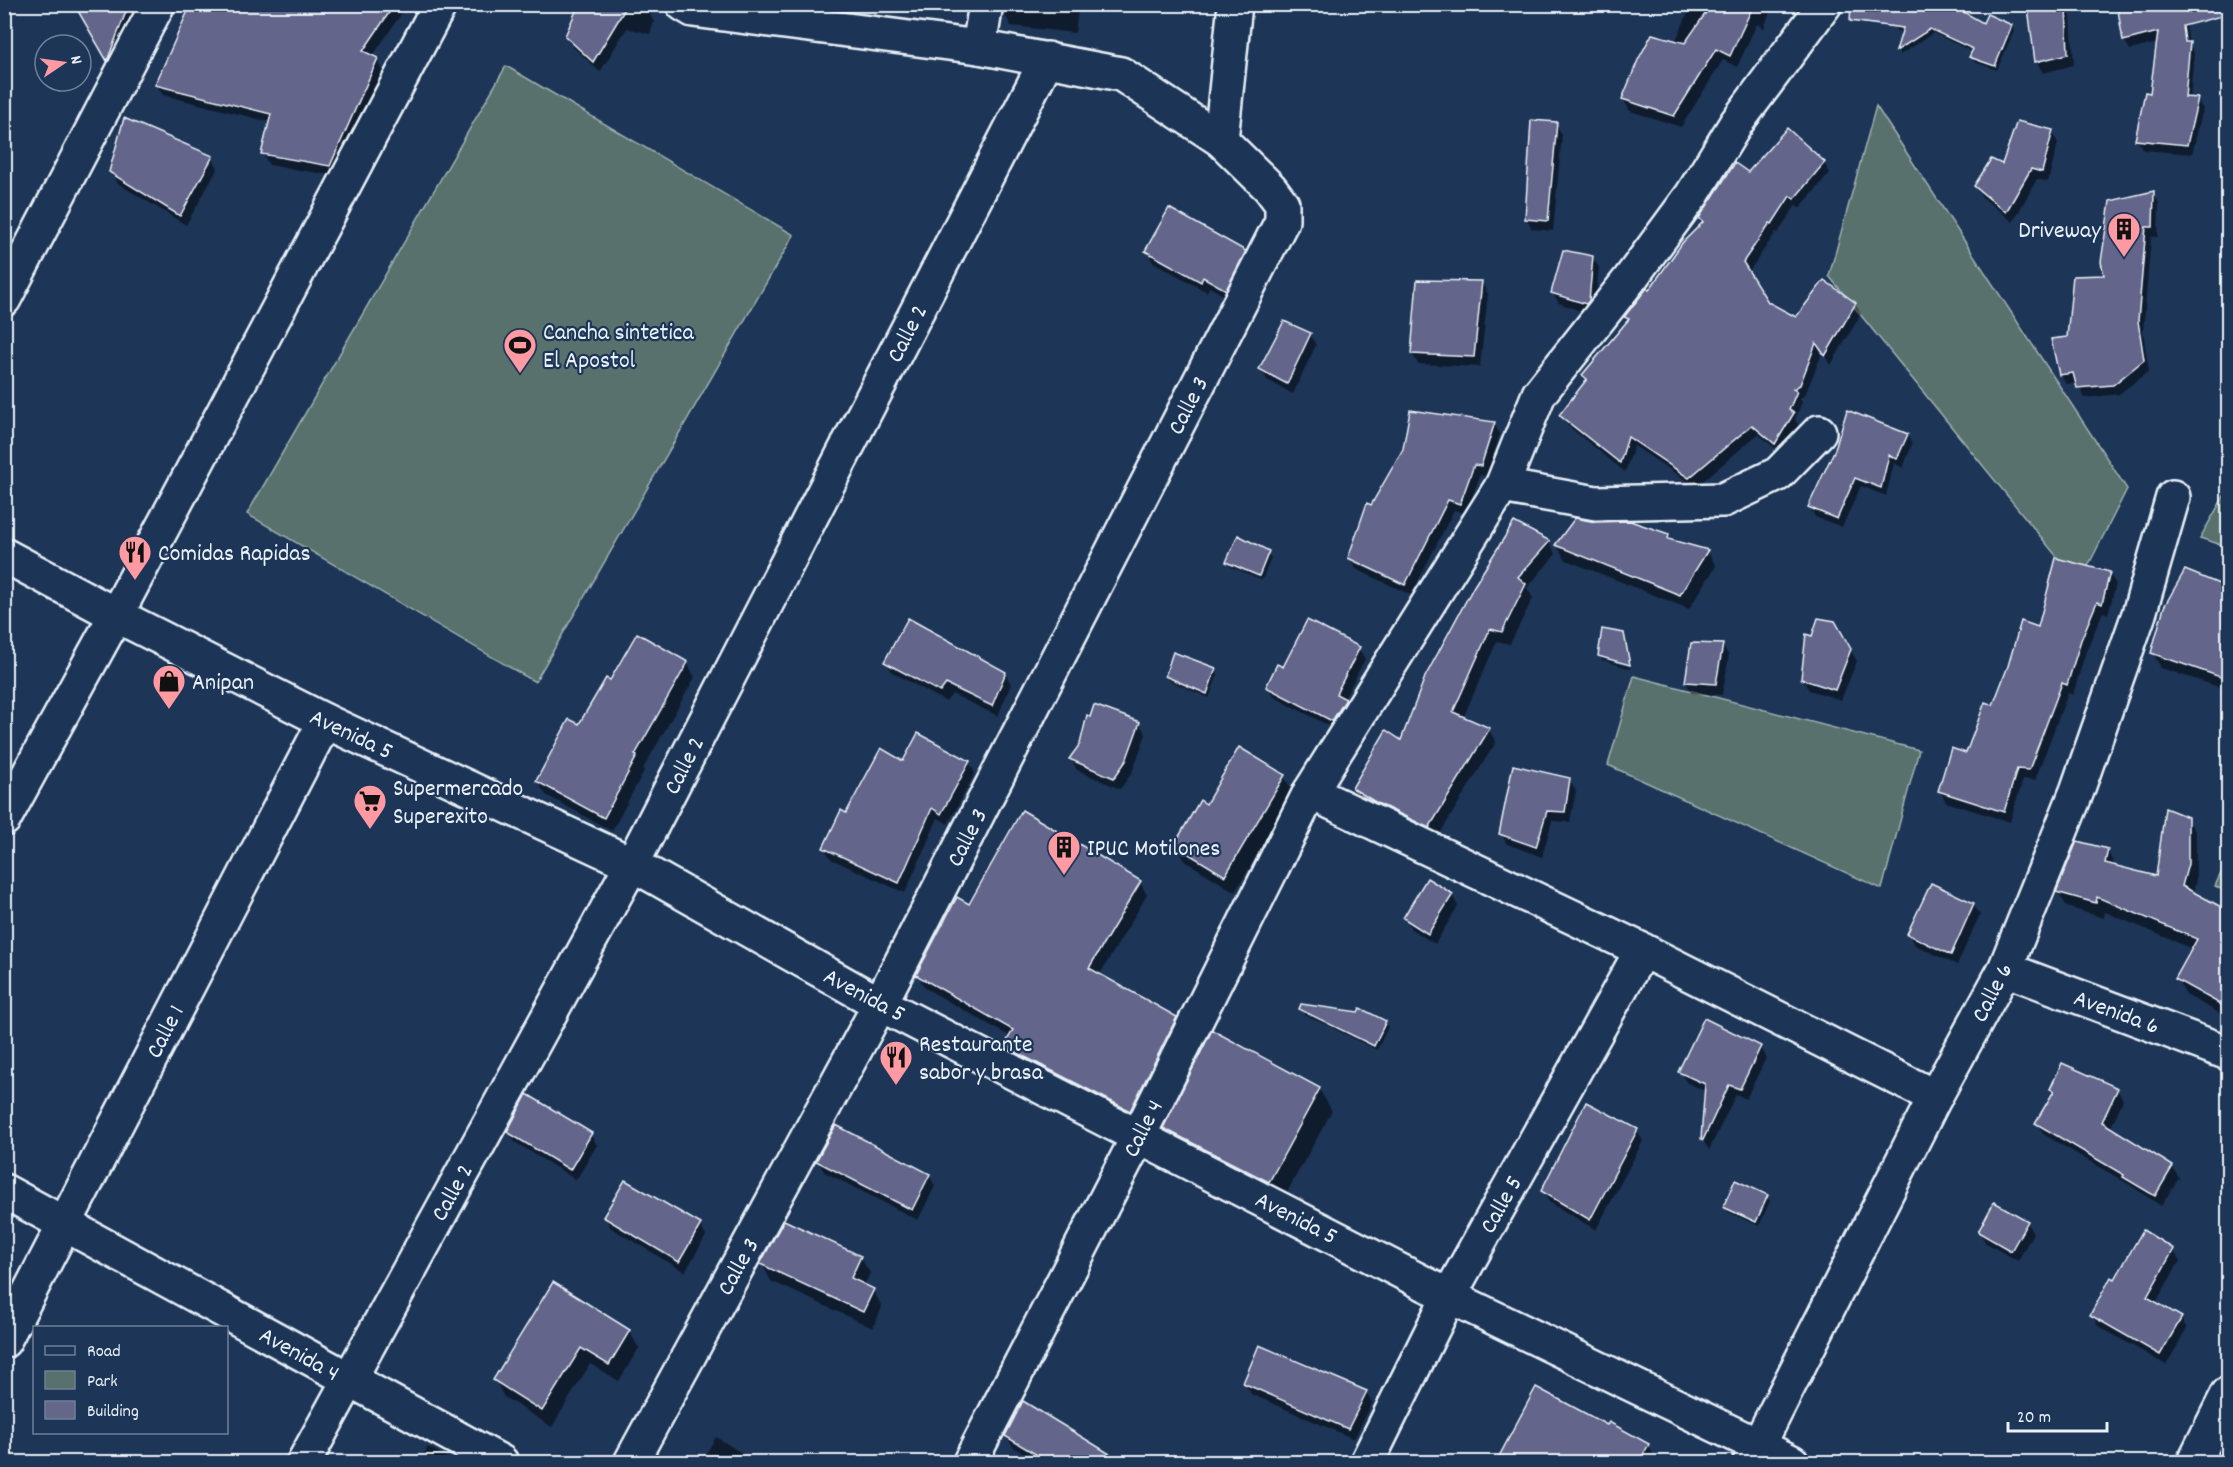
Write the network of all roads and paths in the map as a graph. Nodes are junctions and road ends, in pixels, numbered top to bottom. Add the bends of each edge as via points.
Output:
1 (158, 4) edge
2 (440, 4) edge
3 (986, 4) edge
4 (1235, 4) edge
5 (1825, 4) edge
6 (690, 6) edge
7 (979, 47) junction
8 (1047, 59) junction
9 (1221, 140) junction
10 (4, 299) edge
11 (1819, 432) dead end
12 (1502, 486) junction
13 (2173, 497) dead end
14 (4, 555) edge
15 (116, 615) junction
16 (325, 721) junction
17 (1310, 792) junction
18 (4, 819) edge
19 (632, 864) junction
20 (1642, 950) junction
21 (2005, 969) junction
22 (880, 1004) junction
23 (2229, 1053) edge
24 (1935, 1097) junction
25 (1139, 1135) junction
26 (4, 1191) edge
27 (65, 1223) junction
28 (1449, 1296) junction
29 (4, 1341) edge
30 (348, 1380) junction
31 (2229, 1394) edge
32 (1754, 1454) edge
33 (304, 1462) edge
34 (501, 1462) edge
35 (631, 1462) edge
36 (970, 1462) edge
37 (1367, 1462) edge
38 (1792, 1462) edge
39 (2194, 1462) edge

1 - 10 street
2 - 15 street
3 - 7 street
4 - 9 street
5 - 12 street, Calle 4 via 1737,122 1685,204 1539,394
6 - 7 street
7 - 8 street
8 - 9 street via 1121,74
8 - 19 street, Calle 2
9 - 22 street, Calle 3 via 1270,188 1282,204 1282,221
11 - 12 street via 1778,474 1723,500 1596,503
12 - 17 street, Calle 4
13 - 21 street, Calle 6 via 2139,614 2081,780
14 - 15 street, Avenida 5
15 - 16 street, Avenida 5
15 - 18 street
16 - 19 street, Avenida 5
16 - 27 street, Calle 1
17 - 20 street
17 - 25 street, Calle 4
19 - 22 street, Avenida 5
19 - 30 street, Calle 2
20 - 24 street
20 - 28 street, Calle 5
21 - 23 street, Avenida 6
21 - 24 street, Calle 6
22 - 25 street, Avenida 5
22 - 35 street, Calle 3
24 - 32 street, Calle 6
25 - 28 street, Avenida 5
25 - 36 street, Calle 4
26 - 27 street, Avenida 4
27 - 29 street, Calle 1
27 - 30 street, Avenida 4
28 - 32 street, Avenida 5
28 - 37 street, Calle 5
30 - 33 street, Calle 2
30 - 34 street, Avenida 4
31 - 39 street
32 - 38 street, Avenida 5

